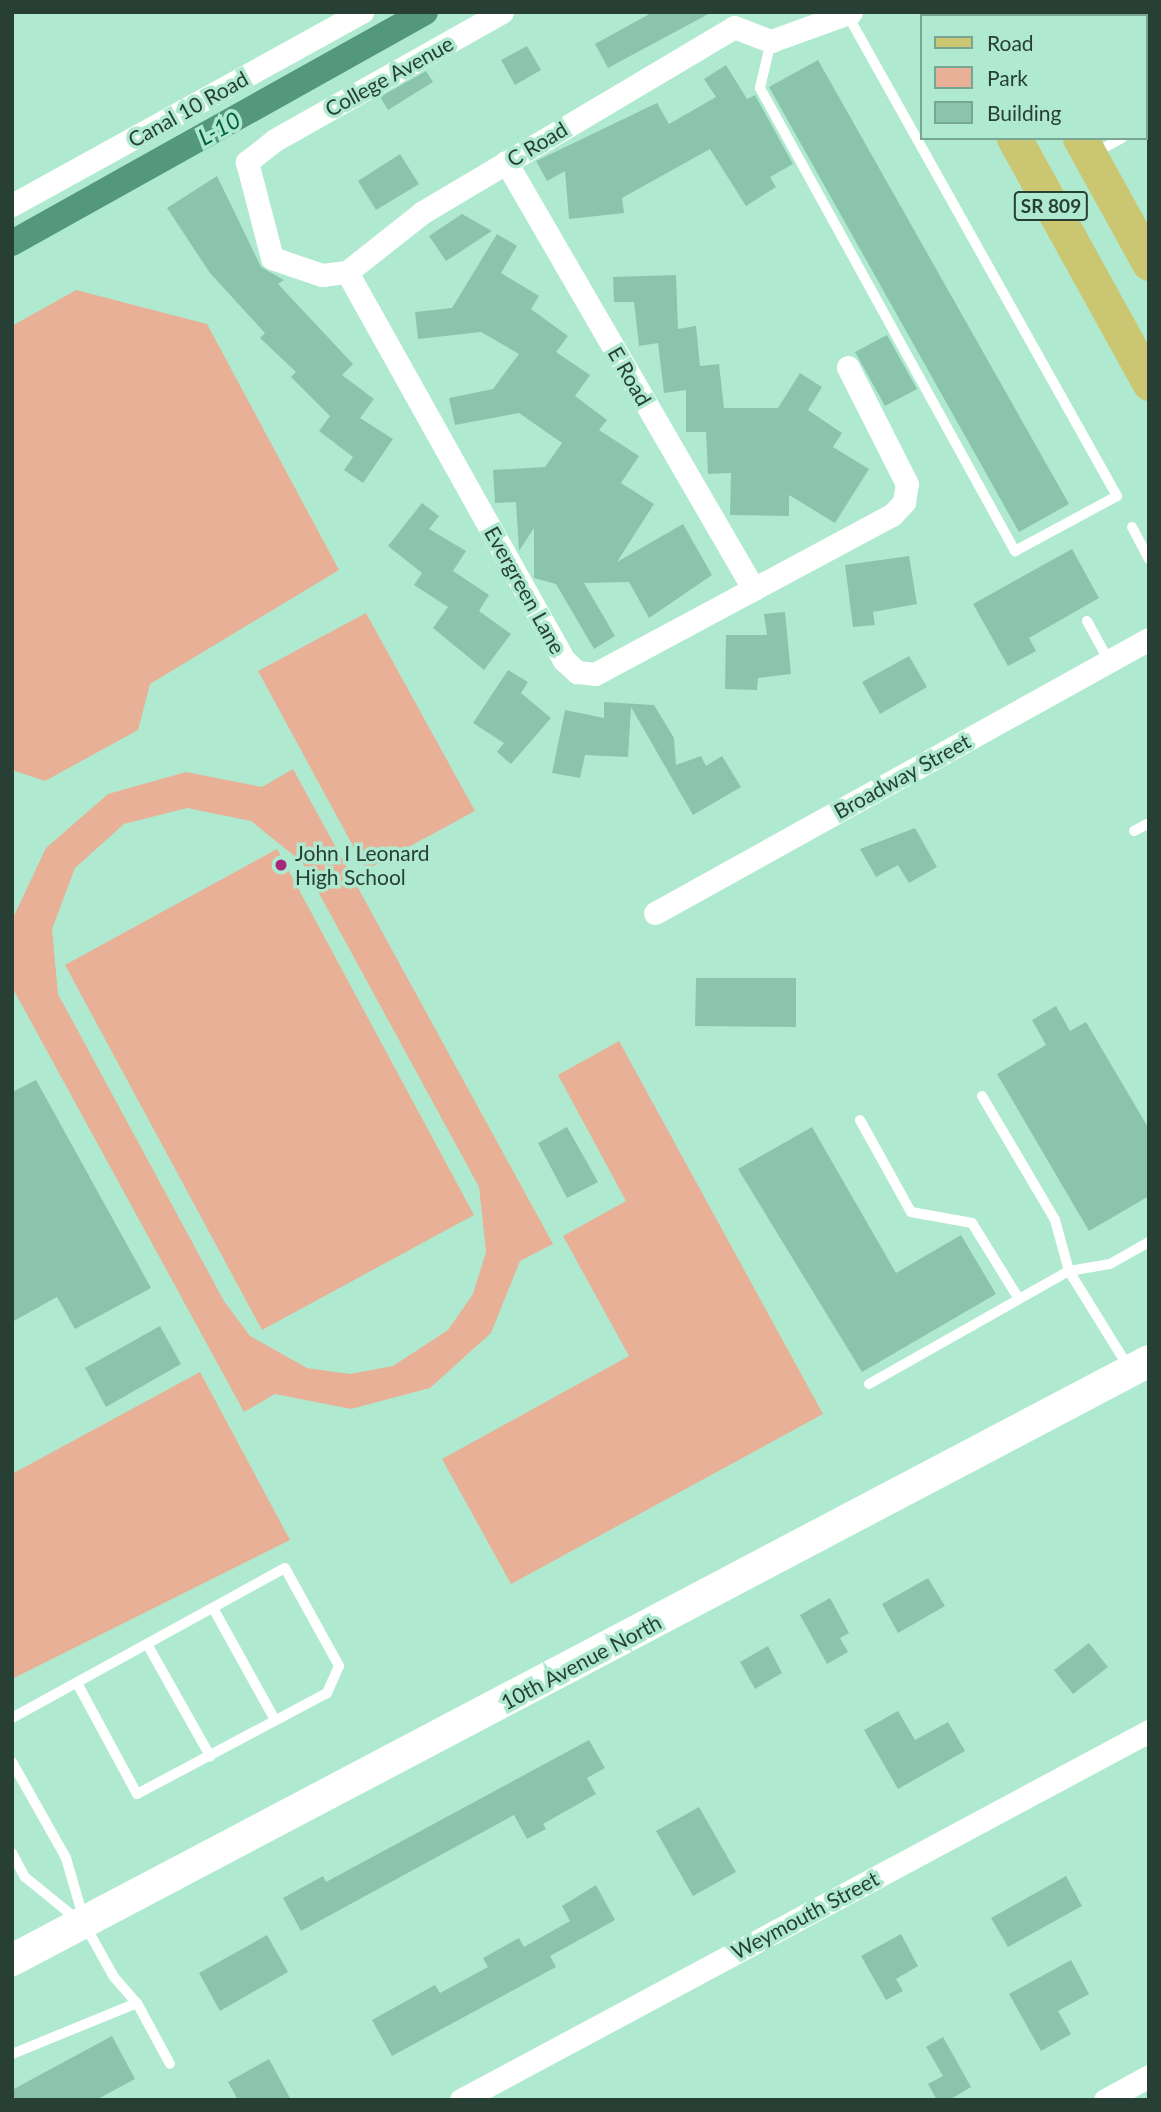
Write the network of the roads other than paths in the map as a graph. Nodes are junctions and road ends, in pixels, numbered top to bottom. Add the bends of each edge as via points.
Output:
1 (362, 12) edge
2 (502, 12) edge
3 (849, 13) edge
4 (731, 20) edge
5 (771, 41) junction
6 (1015, 140) edge
7 (1114, 140) edge
8 (1085, 147) edge
9 (506, 162) junction
10 (12, 205) edge
11 (1149, 263) edge
12 (347, 272) junction
13 (848, 368) dead end
14 (1149, 383) edge
15 (1132, 527) dead end
16 (1149, 559) edge
17 (754, 589) junction
18 (1087, 621) dead end
19 (1149, 639) edge
20 (1109, 661) junction
21 (1149, 823) edge
22 (1134, 831) dead end
23 (655, 913) dead end
24 (982, 1096) dead end
25 (860, 1120) dead end
26 (1149, 1242) edge
27 (1069, 1271) junction
28 (1019, 1299) junction
29 (1140, 1366) edge
30 (869, 1384) dead end
31 (213, 1608) junction
32 (147, 1644) junction
33 (77, 1683) junction
34 (12, 1718) edge
35 (275, 1720) junction
36 (1149, 1731) edge
37 (210, 1756) junction
38 (12, 1762) edge
39 (12, 1853) edge
40 (86, 1927) junction
41 (12, 1960) edge
42 (137, 2003) junction
43 (12, 2053) edge
44 (170, 2064) dead end
45 (1149, 2076) edge
46 (461, 2100) edge
47 (1105, 2100) edge

1 - 10 street, Canal 10 Road
2 - 12 street, College Avenue via 275,139 247,162 272,258 322,275
3 - 5 street
3 - 5 lane via 1117,496 1015,551 760,88
4 - 5 street
4 - 9 street, C Road
6 - 14 main road, SR 809
7 - 8 lane
8 - 11 main road, SR 809
9 - 12 street, C Road via 423,212
9 - 17 street, E Road
12 - 17 street, Evergreen Lane via 564,660 577,672 595,674
13 - 17 street, Evergreen Lane via 907,484 904,502 892,515
15 - 16 lane
18 - 20 lane
19 - 20 street, Broadway Street
20 - 23 street, Broadway Street
21 - 22 lane
24 - 27 lane via 1055,1220
25 - 28 lane via 911,1212 972,1223
26 - 27 lane via 1110,1264
27 - 28 lane
27 - 29 lane
28 - 30 lane
29 - 40 street, 10th Avenue North
31 - 32 lane
31 - 35 lane
31 - 35 lane via 285,1568 292,1580 339,1666 327,1693
32 - 33 lane
32 - 37 lane
33 - 34 lane
33 - 37 lane via 137,1794
35 - 37 lane
36 - 46 street, Weymouth Street
38 - 40 lane via 66,1858
39 - 40 lane via 24,1877
40 - 41 street, 10th Avenue North
40 - 42 lane via 114,1977
42 - 43 lane
42 - 44 lane
45 - 47 street

